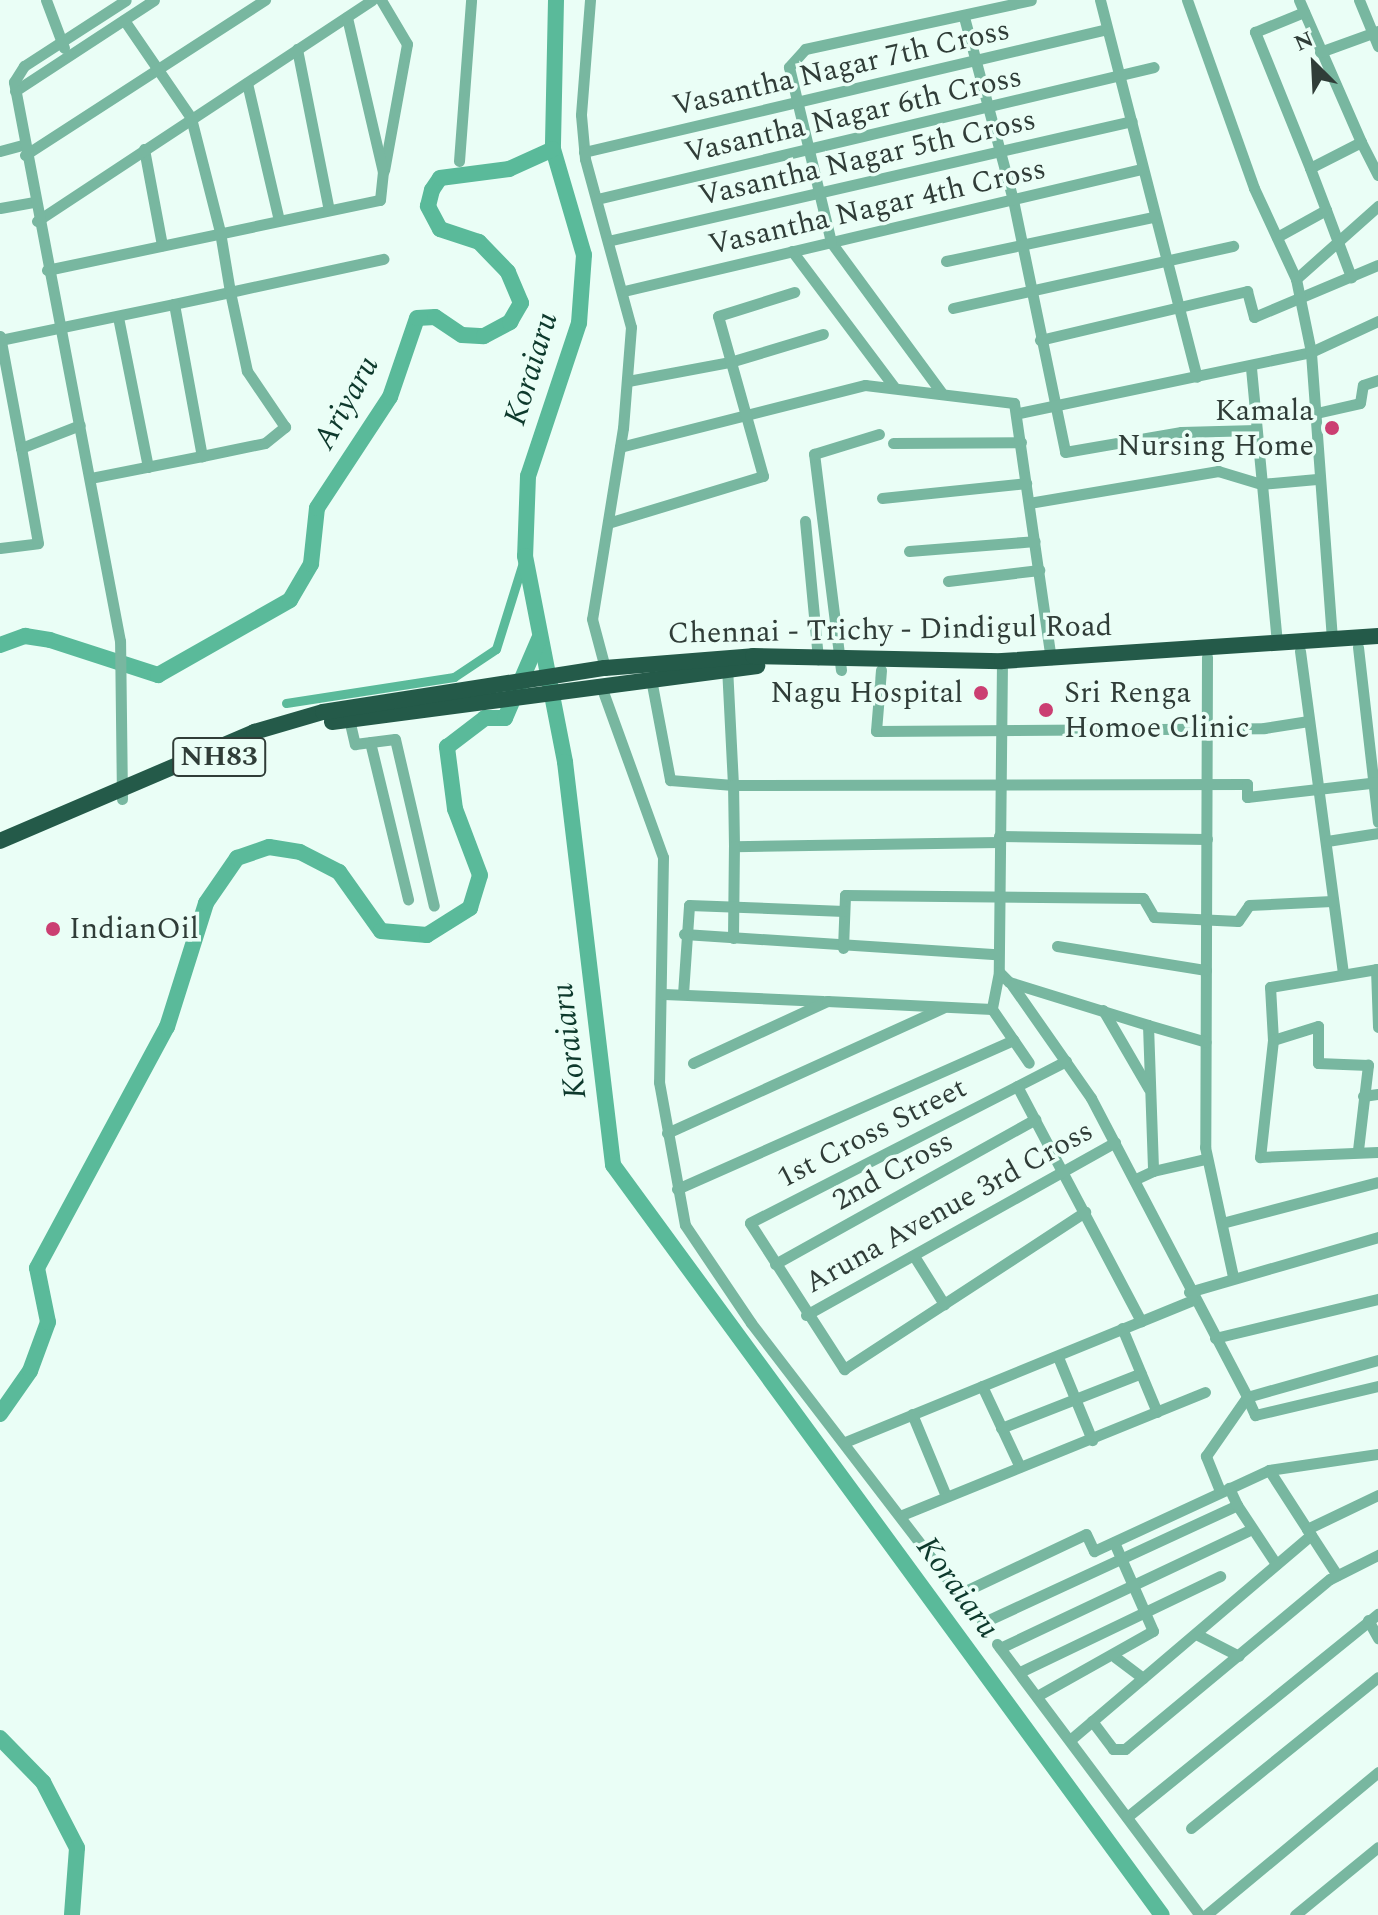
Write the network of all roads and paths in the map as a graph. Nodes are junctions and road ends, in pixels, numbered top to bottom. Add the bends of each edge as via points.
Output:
1 (46, 0) edge
2 (126, 0) edge
3 (154, 0) edge
4 (265, 0) edge
5 (372, 0) edge
6 (381, 0) edge
7 (471, 0) edge
8 (590, 0) edge
9 (1031, 0) edge
10 (1100, 0) edge
11 (1187, 0) edge
12 (1299, 0) edge
13 (1359, 0) edge
14 (1304, 12) junction
15 (347, 17) junction
16 (964, 17) junction
17 (124, 20) junction
18 (1107, 29) junction
19 (1375, 32) edge
20 (62, 42) junction
21 (1378, 46) edge
22 (297, 49) junction
23 (1320, 52) junction
24 (67, 57) junction
25 (979, 62) junction
26 (1154, 67) dead end
27 (158, 69) junction
28 (1120, 78) junction
29 (247, 83) junction
30 (15, 91) junction
31 (796, 102) junction
32 (989, 107) junction
33 (191, 118) junction
34 (1132, 121) junction
35 (1361, 142) junction
36 (144, 149) junction
37 (24, 150) junction
38 (808, 150) junction
39 (0, 151) edge
40 (584, 152) junction
41 (1000, 153) junction
42 (459, 161) dead end
43 (1310, 168) junction
44 (1141, 169) junction
45 (383, 172) junction
46 (1378, 175) edge
47 (819, 194) junction
48 (597, 199) junction
49 (1013, 200) junction
50 (34, 202) junction
51 (1378, 206) edge
52 (0, 208) edge
53 (329, 210) junction
54 (1326, 210) junction
55 (1153, 217) junction
56 (279, 220) junction
57 (37, 221) junction
58 (220, 232) junction
59 (1277, 237) junction
60 (612, 240) junction
61 (831, 242) junction
62 (1340, 243) junction
63 (162, 245) junction
64 (1233, 246) dead end
65 (1023, 247) junction
66 (792, 251) junction
67 (383, 259) dead end
68 (1164, 260) junction
69 (946, 261) dead end
70 (1378, 265) edge
71 (47, 270) junction
72 (1351, 277) junction
73 (1296, 279) junction
74 (624, 291) junction
75 (230, 292) junction
76 (794, 292) dead end
77 (1029, 293) junction
78 (1301, 301) junction
79 (174, 304) junction
80 (953, 308) dead end
81 (1176, 308) junction
82 (118, 317) junction
83 (1378, 321) edge
84 (59, 328) junction
85 (823, 334) dead end
86 (0, 339) edge
87 (1040, 340) junction
88 (1311, 352) junction
89 (730, 362) junction
90 (1251, 368) junction
91 (1197, 377) junction
92 (1378, 380) edge
93 (628, 381) junction
94 (900, 388) junction
95 (941, 392) junction
96 (1055, 404) junction
97 (1019, 413) junction
98 (1312, 414) junction
99 (745, 417) junction
100 (80, 425) junction
101 (1256, 430) junction
102 (879, 434) dead end
103 (1021, 442) junction
104 (893, 443) dead end
105 (620, 447) junction
106 (21, 448) junction
107 (202, 456) junction
108 (148, 467) junction
109 (91, 478) junction
110 (1317, 479) junction
111 (1026, 483) junction
112 (1261, 484) junction
113 (882, 498) dead end
114 (1029, 503) junction
115 (805, 521) dead end
116 (608, 523) junction
117 (1035, 541) junction
118 (0, 548) edge
119 (909, 551) dead end
120 (1039, 570) junction
121 (948, 581) dead end
122 (1378, 636) edge
123 (1332, 639) junction
124 (1378, 645) edge
125 (1358, 647) junction
126 (1277, 648) junction
127 (1300, 651) junction
128 (1207, 657) junction
129 (818, 659) junction
130 (1051, 659) junction
131 (841, 665) junction
132 (1002, 666) junction
133 (727, 668) junction
134 (881, 670) junction
135 (598, 678) junction
136 (651, 679) junction
137 (450, 700) junction
138 (349, 719) junction
139 (1308, 721) junction
140 (1004, 727) junction
141 (1206, 729) junction
142 (370, 742) junction
143 (1376, 783) edge
144 (733, 785) junction
145 (1001, 785) junction
146 (1207, 785) junction
147 (1316, 790) junction
148 (120, 795) junction
149 (1378, 822) edge
150 (1378, 833) edge
151 (999, 839) junction
152 (1207, 839) junction
153 (0, 841) edge
154 (1327, 841) junction
155 (734, 846) junction
156 (0, 851) edge
157 (408, 899) dead end
158 (997, 899) junction
159 (1332, 901) junction
160 (434, 906) dead end
161 (733, 907) junction
162 (844, 911) junction
163 (1206, 919) junction
164 (684, 934) junction
165 (733, 938) junction
166 (1057, 946) dead end
167 (843, 948) junction
168 (996, 954) junction
169 (1377, 969) edge
170 (1206, 970) junction
171 (999, 972) junction
172 (1343, 973) junction
173 (1009, 982) junction
174 (664, 994) junction
175 (683, 994) junction
176 (827, 1001) junction
177 (947, 1007) junction
178 (992, 1009) junction
179 (1103, 1010) junction
180 (1148, 1025) junction
181 (1378, 1027) edge
182 (1014, 1040) junction
183 (1273, 1040) junction
184 (1206, 1042) junction
185 (1066, 1061) junction
186 (693, 1063) dead end
187 (1029, 1063) dead end
188 (1017, 1086) junction
189 (1151, 1091) junction
190 (1378, 1094) edge
191 (1363, 1096) junction
192 (1035, 1119) junction
193 (667, 1133) junction
194 (1115, 1142) junction
195 (1358, 1150) junction
196 (1378, 1152) edge
197 (1205, 1159) junction
198 (1062, 1171) junction
199 (1153, 1171) junction
200 (1136, 1179) junction
201 (1378, 1182) edge
202 (677, 1189) junction
203 (1085, 1212) junction
204 (1222, 1223) junction
205 (1378, 1237) edge
206 (914, 1256) junction
207 (775, 1264) junction
208 (1233, 1277) junction
209 (1191, 1296) junction
210 (1378, 1299) edge
211 (944, 1304) junction
212 (806, 1315) junction
213 (1141, 1321) junction
214 (1122, 1328) junction
215 (1215, 1338) junction
216 (1058, 1357) junction
217 (1378, 1360) edge
218 (1141, 1373) junction
219 (982, 1386) junction
220 (1378, 1386) edge
221 (1205, 1392) dead end
222 (1247, 1397) junction
223 (1074, 1398) junction
224 (1157, 1412) junction
225 (912, 1414) junction
226 (1001, 1428) junction
227 (1092, 1440) junction
228 (845, 1442) junction
229 (1378, 1454) edge
230 (1020, 1467) junction
231 (1269, 1470) junction
232 (1225, 1490) junction
233 (1378, 1495) edge
234 (946, 1496) junction
235 (1237, 1505) junction
236 (902, 1515) junction
237 (1248, 1531) junction
238 (1309, 1532) junction
239 (1114, 1542) junction
240 (1378, 1555) edge
241 (1122, 1558) junction
242 (1276, 1564) junction
243 (1337, 1575) junction
244 (1220, 1576) dead end
245 (1133, 1584) junction
246 (1146, 1611) junction
247 (1373, 1617) edge
248 (982, 1623) dead end
249 (1196, 1634) junction
250 (1378, 1638) edge
251 (1239, 1656) junction
252 (1115, 1657) junction
253 (1020, 1672) junction
254 (1378, 1677) edge
255 (1143, 1678) junction
256 (1037, 1696) junction
257 (1092, 1721) junction
258 (1070, 1740) junction
259 (1378, 1772) edge
260 (1127, 1817) junction
261 (1191, 1828) dead end
262 (1378, 1847) edge
263 (1203, 1915) edge
264 (1295, 1915) edge

1 - 20 street
2 - 20 street
3 - 17 street
4 - 27 street
5 - 15 street
6 - 45 street via 407,44
7 - 42 street
8 - 40 street
9 - 16 street
10 - 18 street
11 - 59 street
12 - 14 street
13 - 19 street
14 - 23 street
14 - 43 street via 1255,32
15 - 22 street
15 - 45 street
16 - 25 street
16 - 31 street via 805,49 789,67
17 - 24 street
17 - 27 street
18 - 25 street, Vasantha Nagar 7th Cross
18 - 28 street
19 - 21 street
19 - 23 street
20 - 24 street
20 - 30 street via 18,71
22 - 29 street
22 - 53 street
23 - 35 street
24 - 30 street
25 - 31 street, Vasantha Nagar 7th Cross
25 - 32 street
26 - 28 street, Vasantha Nagar 6th Cross
27 - 33 street
27 - 37 street
28 - 32 street, Vasantha Nagar 6th Cross
28 - 34 street
29 - 33 street
29 - 56 street
30 - 37 street
31 - 38 street
31 - 40 street, Vasantha Nagar 7th Cross
32 - 38 street, Vasantha Nagar 6th Cross
32 - 41 street
33 - 36 street
33 - 58 street
34 - 41 street, Vasantha Nagar 5th Cross
34 - 44 street
35 - 43 street
35 - 46 street
36 - 57 street
36 - 63 street
37 - 39 street
37 - 50 street
38 - 47 street
38 - 48 street, Vasantha Nagar 6th Cross
40 - 48 street
41 - 47 street, Vasantha Nagar 5th Cross
41 - 49 street
43 - 54 street
44 - 49 street, Vasantha Nagar 4th Cross
44 - 55 street
45 - 53 street via 380,200
47 - 60 street, Vasantha Nagar 5th Cross
47 - 61 street
48 - 60 street
49 - 61 street, Vasantha Nagar 4th Cross
49 - 65 street
50 - 52 street
50 - 57 street
51 - 62 street
53 - 56 street
54 - 59 street
54 - 62 street
55 - 65 street
55 - 68 street
56 - 58 street
57 - 71 street
58 - 63 street
58 - 75 street
59 - 73 street
60 - 74 street
61 - 66 street, Vasantha Nagar 4th Cross
61 - 95 street
62 - 72 street
62 - 73 street
63 - 71 street
64 - 68 street
65 - 69 street
65 - 77 street
66 - 74 street, Vasantha Nagar 4th Cross
66 - 94 street
67 - 75 street
68 - 77 street
68 - 81 street
70 - 72 street
71 - 84 street
72 - 78 street
73 - 78 street
74 - 93 street
75 - 79 street
75 - 107 street via 247,371 285,427 265,443
76 - 89 street via 718,316
77 - 80 street
77 - 87 street
78 - 81 street via 1254,317 1247,291
78 - 88 street
79 - 82 street
79 - 107 street
81 - 87 street
81 - 91 street
82 - 84 street
82 - 108 street
83 - 88 street
84 - 86 street
84 - 100 street
85 - 89 street
86 - 106 street
87 - 96 street
88 - 90 street
88 - 98 street
89 - 93 street
89 - 99 street
90 - 91 street
90 - 101 street
91 - 96 street
92 - 98 street via 1363,385 1360,403
93 - 105 street
94 - 95 street
94 - 99 street via 865,385
95 - 97 street via 1014,403
96 - 97 street
96 - 101 street via 1065,452 1181,432
97 - 103 street
98 - 110 street
99 - 105 street
99 - 116 street via 763,476
100 - 106 street
100 - 109 street
101 - 112 street
102 - 131 street via 814,454
103 - 104 street
103 - 111 street
105 - 116 street
106 - 118 street via 38,543
107 - 108 street
108 - 109 street
109 - 148 street via 120,641
110 - 112 street
110 - 123 street
111 - 113 street
111 - 114 street
112 - 114 street via 1218,471
112 - 126 street
114 - 117 street
115 - 129 street
116 - 135 street via 592,619
117 - 119 street
117 - 120 street
120 - 121 street
120 - 130 street
122 - 123 highway, Chennai - Trichy - Dindigul Road / NH83
123 - 126 highway, Chennai - Trichy - Dindigul Road / NH83
124 - 125 highway, Chennai - Trichy - Dindigul Road / NH83
125 - 127 highway, Chennai - Trichy - Dindigul Road / NH83
125 - 143 street
126 - 127 highway, Chennai - Trichy - Dindigul Road / NH83
126 - 128 highway, Chennai - Trichy - Dindigul Road / NH83
126 - 130 highway, Chennai - Trichy - Dindigul Road / NH83
127 - 139 street
128 - 132 highway, Chennai - Trichy - Dindigul Road / NH83
128 - 141 street
129 - 131 highway, Chennai - Trichy - Dindigul Road / NH83
129 - 135 highway, Chennai - Trichy - Dindigul Road / NH83 via 708,657
130 - 132 highway, Chennai - Trichy - Dindigul Road / NH83
131 - 132 highway, Chennai - Trichy - Dindigul Road / NH83
131 - 133 highway, Chennai - Trichy - Dindigul Road / NH83
131 - 134 highway, Chennai - Trichy - Dindigul Road / NH83
132 - 134 highway, Chennai - Trichy - Dindigul Road / NH83
132 - 140 street
133 - 136 highway, Chennai - Trichy - Dindigul Road / NH83
133 - 144 street
134 - 140 street via 876,731
135 - 136 highway, Chennai - Trichy - Dindigul Road / NH83
135 - 137 highway, Chennai - Trichy - Dindigul Road / NH83
135 - 174 street via 663,857
136 - 144 street via 670,780
137 - 138 highway, Chennai - Trichy - Dindigul Road / NH83
137 - 148 highway, Chennai - Trichy - Dindigul Road via 278,725
138 - 142 street via 355,744
138 - 148 highway, Chennai - Trichy - Dindigul Road / NH83 via 238,749
139 - 141 street
139 - 147 street
140 - 141 street
140 - 145 street
141 - 146 street
142 - 157 street
142 - 160 street via 395,739
143 - 147 street
143 - 149 street
144 - 145 street
144 - 155 street
145 - 146 street
145 - 151 street
146 - 147 street via 1247,784 1247,797
146 - 152 street
147 - 154 street
148 - 153 highway, Chennai - Trichy - Dindigul Road
148 - 156 highway, Chennai - Trichy - Dindigul Road / NH83
150 - 154 street
151 - 152 street
151 - 155 street
151 - 158 street
152 - 163 street
154 - 159 street
155 - 161 street
158 - 162 street via 845,895
158 - 163 street via 1143,898 1154,917
158 - 168 street
159 - 163 street via 1249,905 1242,920
159 - 172 street
161 - 162 street
161 - 164 street via 689,905
161 - 165 street
162 - 167 street
163 - 170 street
164 - 165 street
164 - 175 street
165 - 167 street
166 - 170 street
167 - 168 street
168 - 171 street
169 - 172 street
169 - 181 street
170 - 184 street
171 - 173 street
171 - 178 street
172 - 183 street via 1270,987
173 - 179 street
173 - 185 street
174 - 175 street
174 - 193 street via 659,1082
175 - 176 street
176 - 177 street
176 - 186 street
177 - 178 street
177 - 193 street
178 - 182 street
179 - 180 street
179 - 189 street
180 - 184 street
180 - 189 street
182 - 187 street
182 - 202 street
183 - 191 street via 1318,1026 1318,1063 1368,1065
183 - 195 street via 1260,1157
184 - 197 street
185 - 188 street, 1st Cross Street
185 - 194 street
188 - 192 street
188 - 207 street, 1st Cross Street via 750,1223
189 - 199 street
190 - 191 street
191 - 195 street
192 - 198 street
192 - 207 street, 2nd Cross
193 - 202 street
194 - 198 street, Aruna Avenue 3rd Cross
194 - 200 street
195 - 196 street
197 - 199 street
197 - 204 street
198 - 203 street
198 - 206 street, Aruna Avenue 3rd Cross
199 - 200 street
200 - 209 street
201 - 204 street
202 - 228 street via 702,1254
203 - 211 street
203 - 213 street
204 - 208 street
205 - 208 street
206 - 211 street
206 - 212 street, Aruna Avenue 3rd Cross
207 - 212 street
208 - 209 street
209 - 213 street
209 - 215 street
210 - 215 street
211 - 212 street via 844,1369
213 - 214 street
214 - 216 street
214 - 218 street
215 - 222 street
216 - 219 street
216 - 223 street
217 - 222 street
218 - 223 street
218 - 224 street
219 - 225 street
219 - 226 street
220 - 222 street via 1255,1415
221 - 224 street
222 - 232 street via 1206,1456
223 - 226 street
223 - 227 street
224 - 227 street
225 - 228 street
225 - 234 street
226 - 230 street
227 - 230 street
228 - 236 street
229 - 231 street
230 - 234 street
231 - 232 street
231 - 238 street
232 - 235 street
232 - 239 street
233 - 238 street
234 - 236 street
235 - 237 street
235 - 241 street
236 - 239 street via 959,1594 1086,1534 1094,1551
237 - 242 street
237 - 245 street
238 - 242 street
238 - 243 street
239 - 241 street
240 - 243 street
241 - 245 street
241 - 248 street
242 - 249 street
243 - 251 street
244 - 246 street
245 - 246 street
245 - 253 street via 998,1646
246 - 252 street via 1150,1635
246 - 253 street
247 - 250 street
247 - 260 street
249 - 251 street
249 - 255 street
251 - 257 street via 1120,1752
252 - 255 street
252 - 256 street
253 - 256 street
254 - 261 street
255 - 257 street
256 - 258 street
257 - 258 street
258 - 260 street
259 - 263 street
260 - 263 street
262 - 264 street

